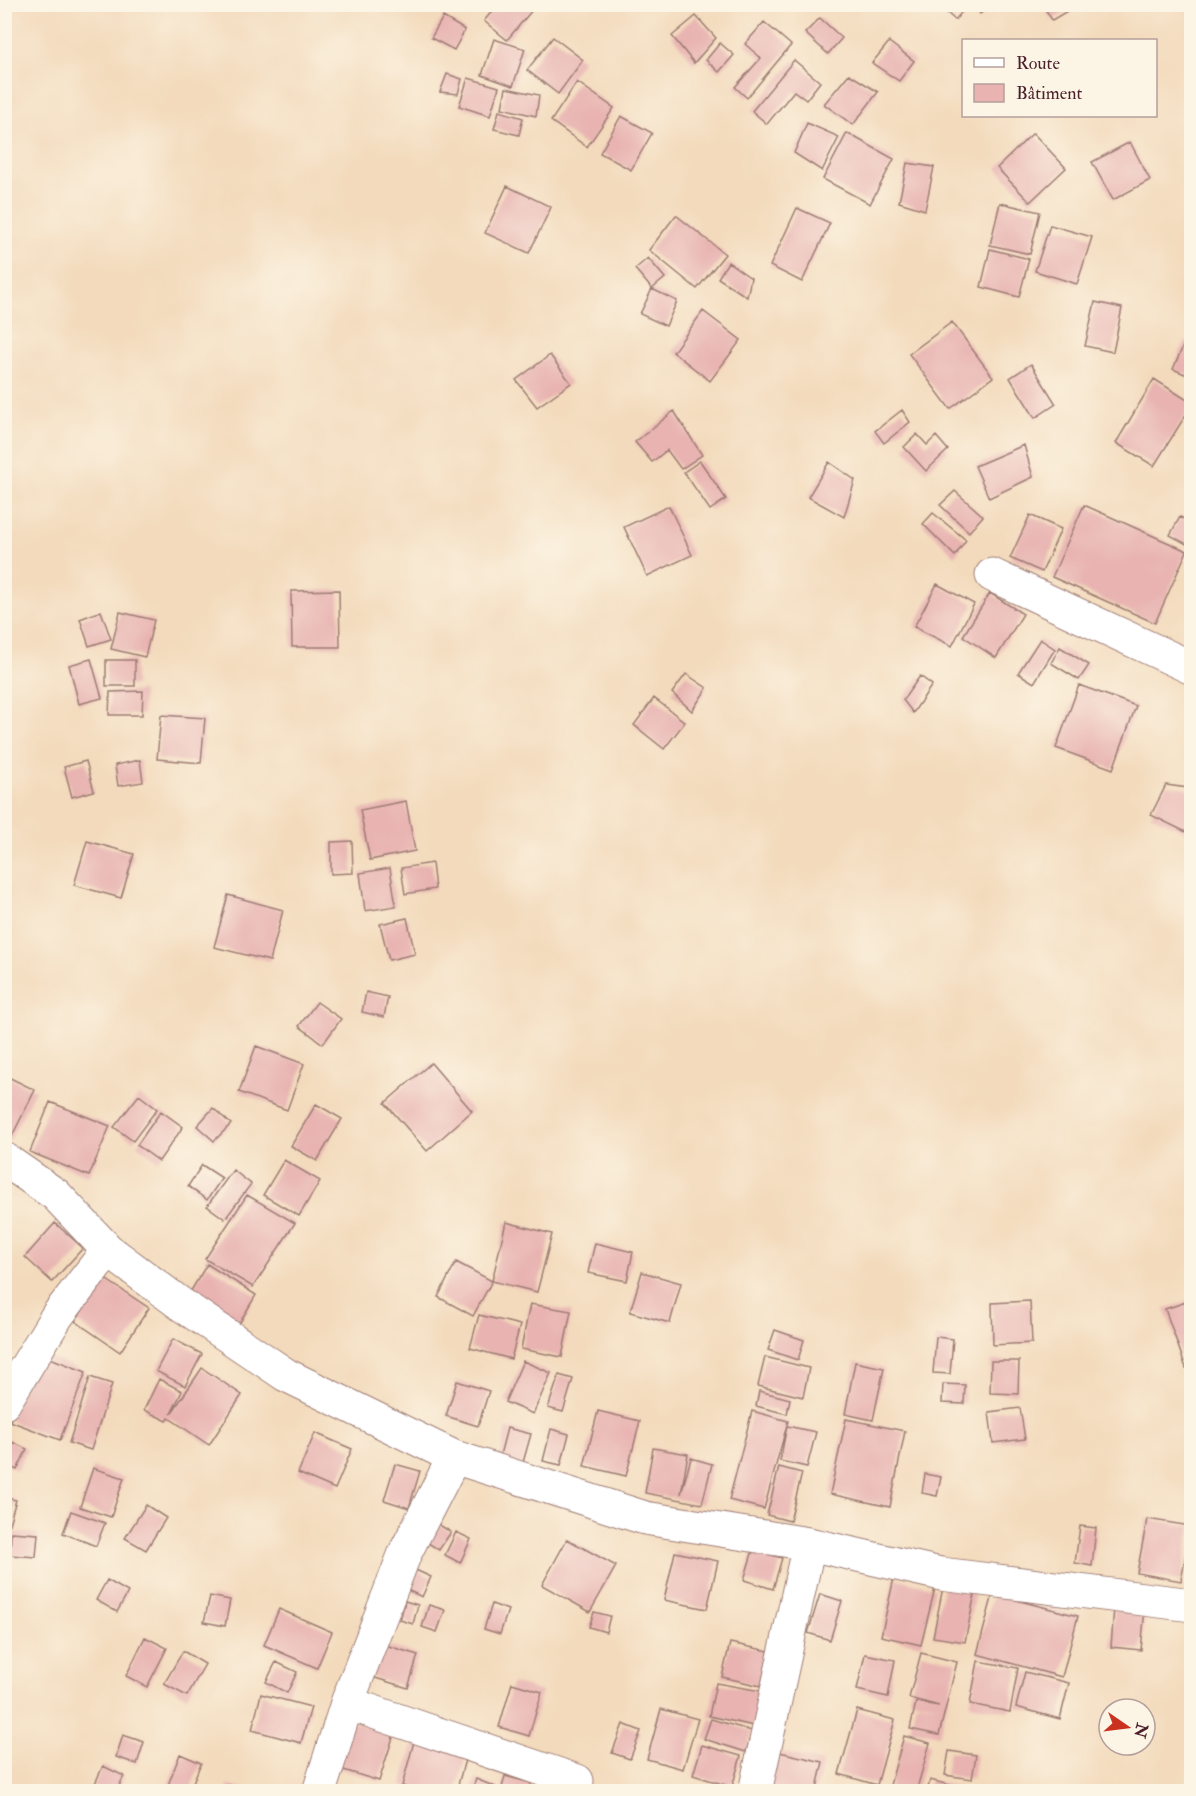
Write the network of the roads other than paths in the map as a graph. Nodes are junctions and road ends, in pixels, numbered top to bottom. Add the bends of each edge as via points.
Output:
1 (992, 575) dead end
2 (1191, 668) edge
3 (4, 1159) edge
4 (108, 1250) junction
5 (4, 1403) edge
6 (454, 1457) junction
7 (809, 1544) junction
8 (1191, 1605) edge
9 (347, 1703) junction
10 (577, 1781) dead end
11 (319, 1791) edge
12 (755, 1791) edge

1 - 2 street
3 - 4 street via 56,1195
4 - 5 street via 57,1317
4 - 6 street via 286,1375
6 - 7 street via 645,1518
6 - 9 street via 405,1553
7 - 8 street via 941,1574
7 - 12 street
9 - 10 street
9 - 11 street

